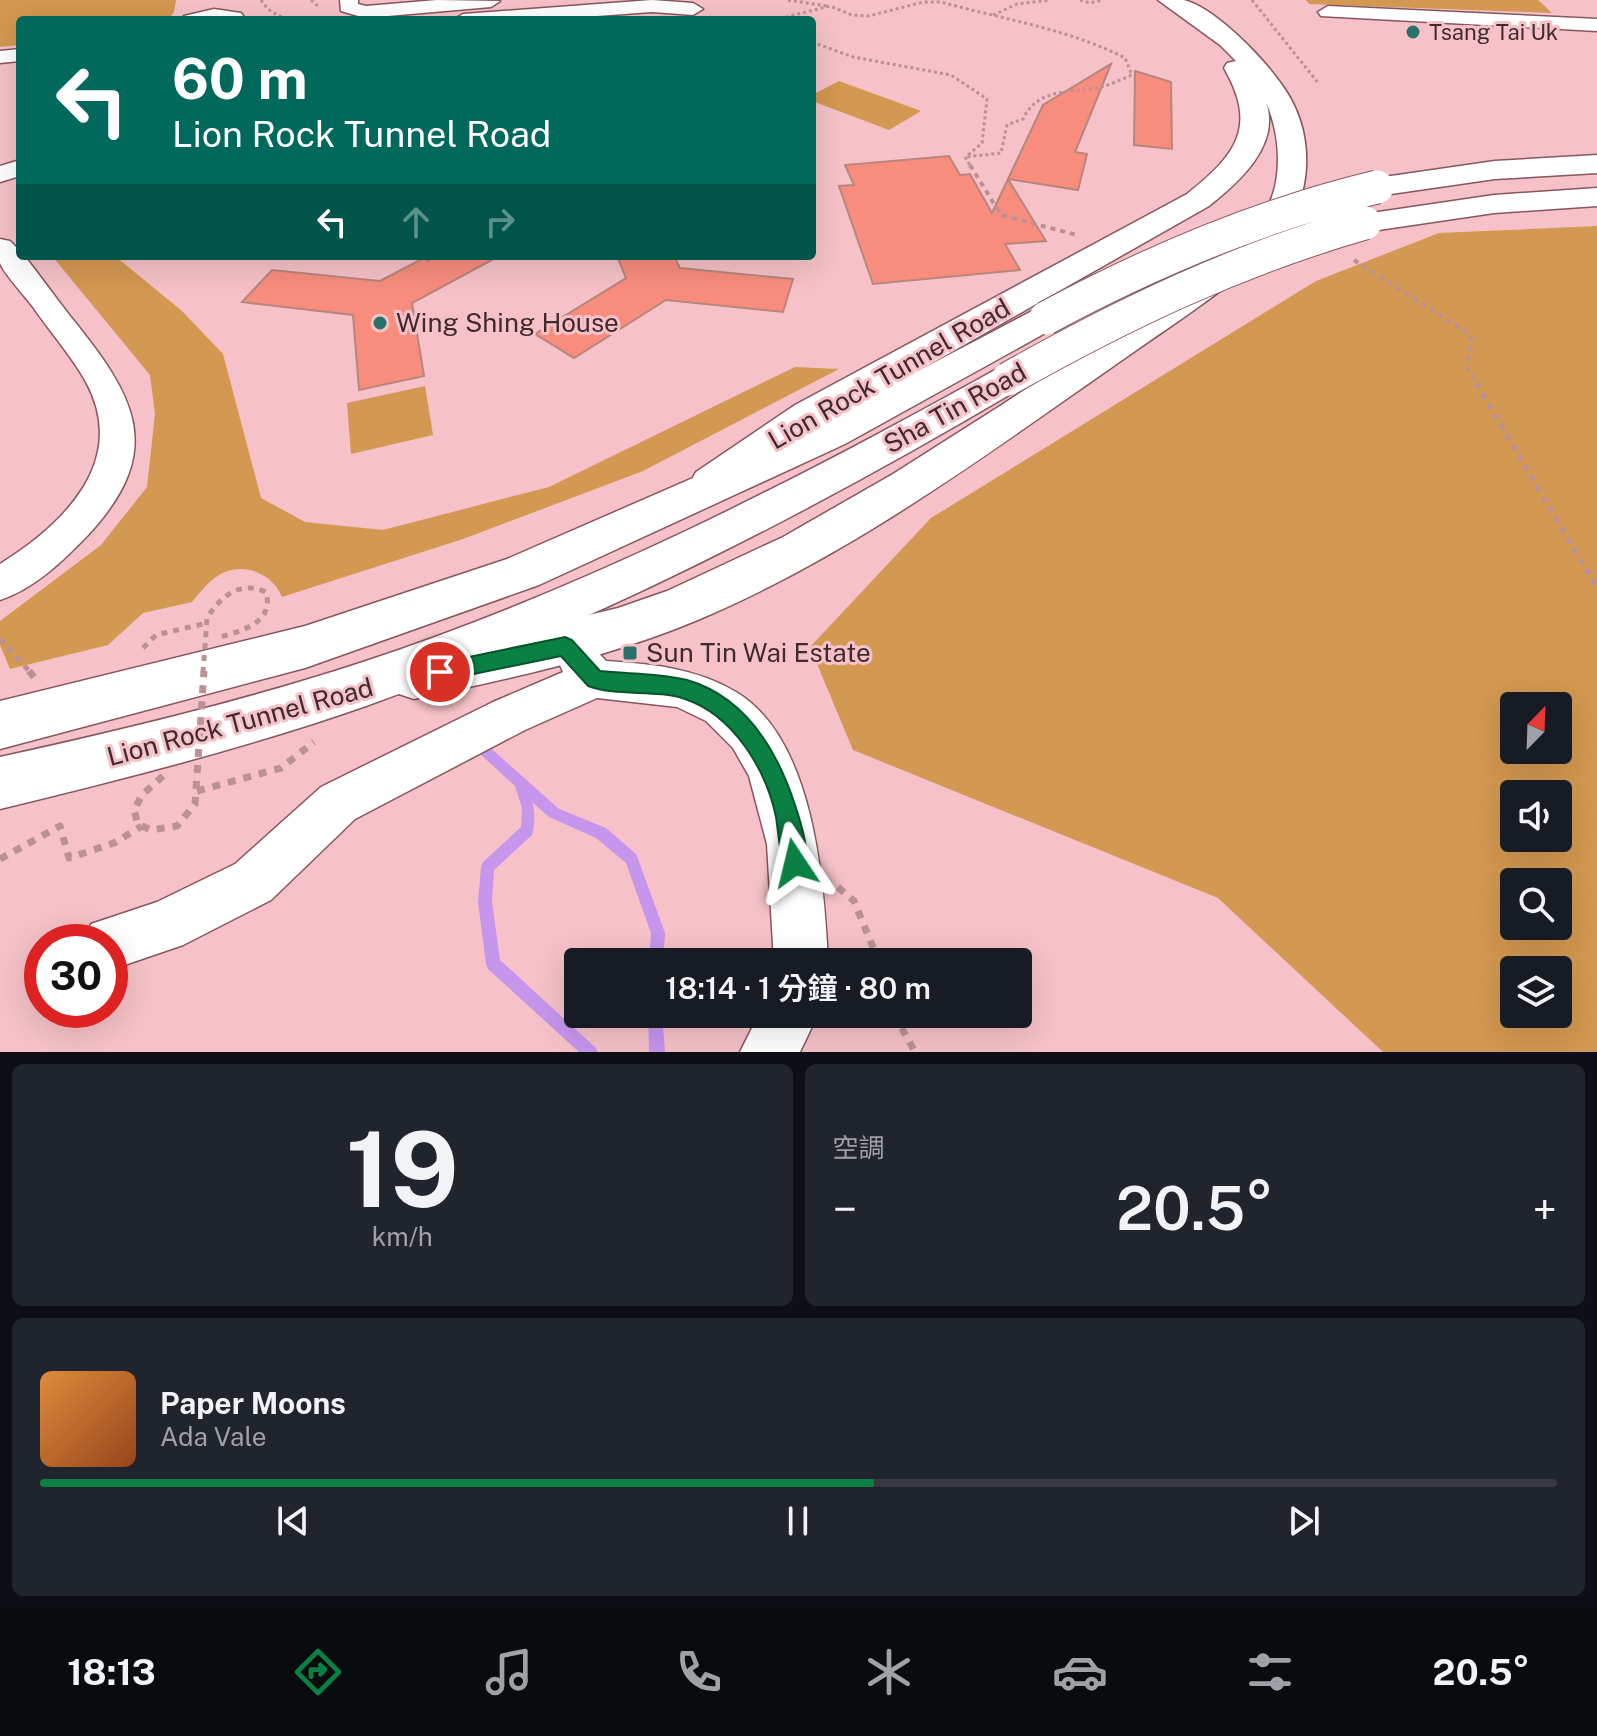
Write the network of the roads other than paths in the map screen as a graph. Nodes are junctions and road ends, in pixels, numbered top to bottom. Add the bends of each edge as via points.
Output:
1 (349, 0) edge
2 (514, 0) edge
3 (1147, 0) edge
4 (1169, 0) edge
5 (440, 1) edge
6 (651, 9) edge
7 (693, 9) dead end
8 (233, 12) edge
9 (1328, 12) dead end
10 (209, 16) edge
11 (419, 16) edge
12 (531, 16) edge
13 (1597, 25) edge
14 (1597, 164) edge
15 (1597, 197) edge
16 (8, 249) edge
17 (696, 493) junction
18 (0, 584) edge
19 (580, 663) junction
20 (333, 694) junction
21 (0, 725) edge
22 (0, 783) edge
23 (128, 937) edge
24 (801, 948) edge
25 (782, 1028) edge
26 (769, 1052) edge

1 - 5 street via 348,7 365,12
2 - 5 street
3 - 17 main road, Lion Rock Tunnel Road via 1215,46 1246,83 1255,109 1254,137 1230,176 1198,200 809,415
4 - 19 main road, Lion Rock Tunnel Road via 1213,26 1248,56 1282,106 1295,149 1287,197 1273,226 1211,284 866,514
5 - 11 street
6 - 7 street
6 - 12 street
8 - 10 street
9 - 13 street
14 - 17 main road, Sha Tin Road, bridge via 1495,170 1377,187 1211,236 1135,270 831,434
15 - 20 main road, Sha Tin Road, bridge via 1494,204 1365,223 1281,246 1188,283 694,549 553,612
16 - 18 street via 92,366 119,426 116,457 102,490 80,520 47,552
17 - 21 main road, Lion Rock Tunnel Road via 523,572 390,619 305,647
19 - 20 main road, Lion Rock Tunnel Road
19 - 23 street via 509,716 338,803 253,882 164,926
19 - 24 street via 685,689 718,703 744,729 772,769 787,815 799,886
20 - 22 main road, Lion Rock Tunnel Road
25 - 26 street

